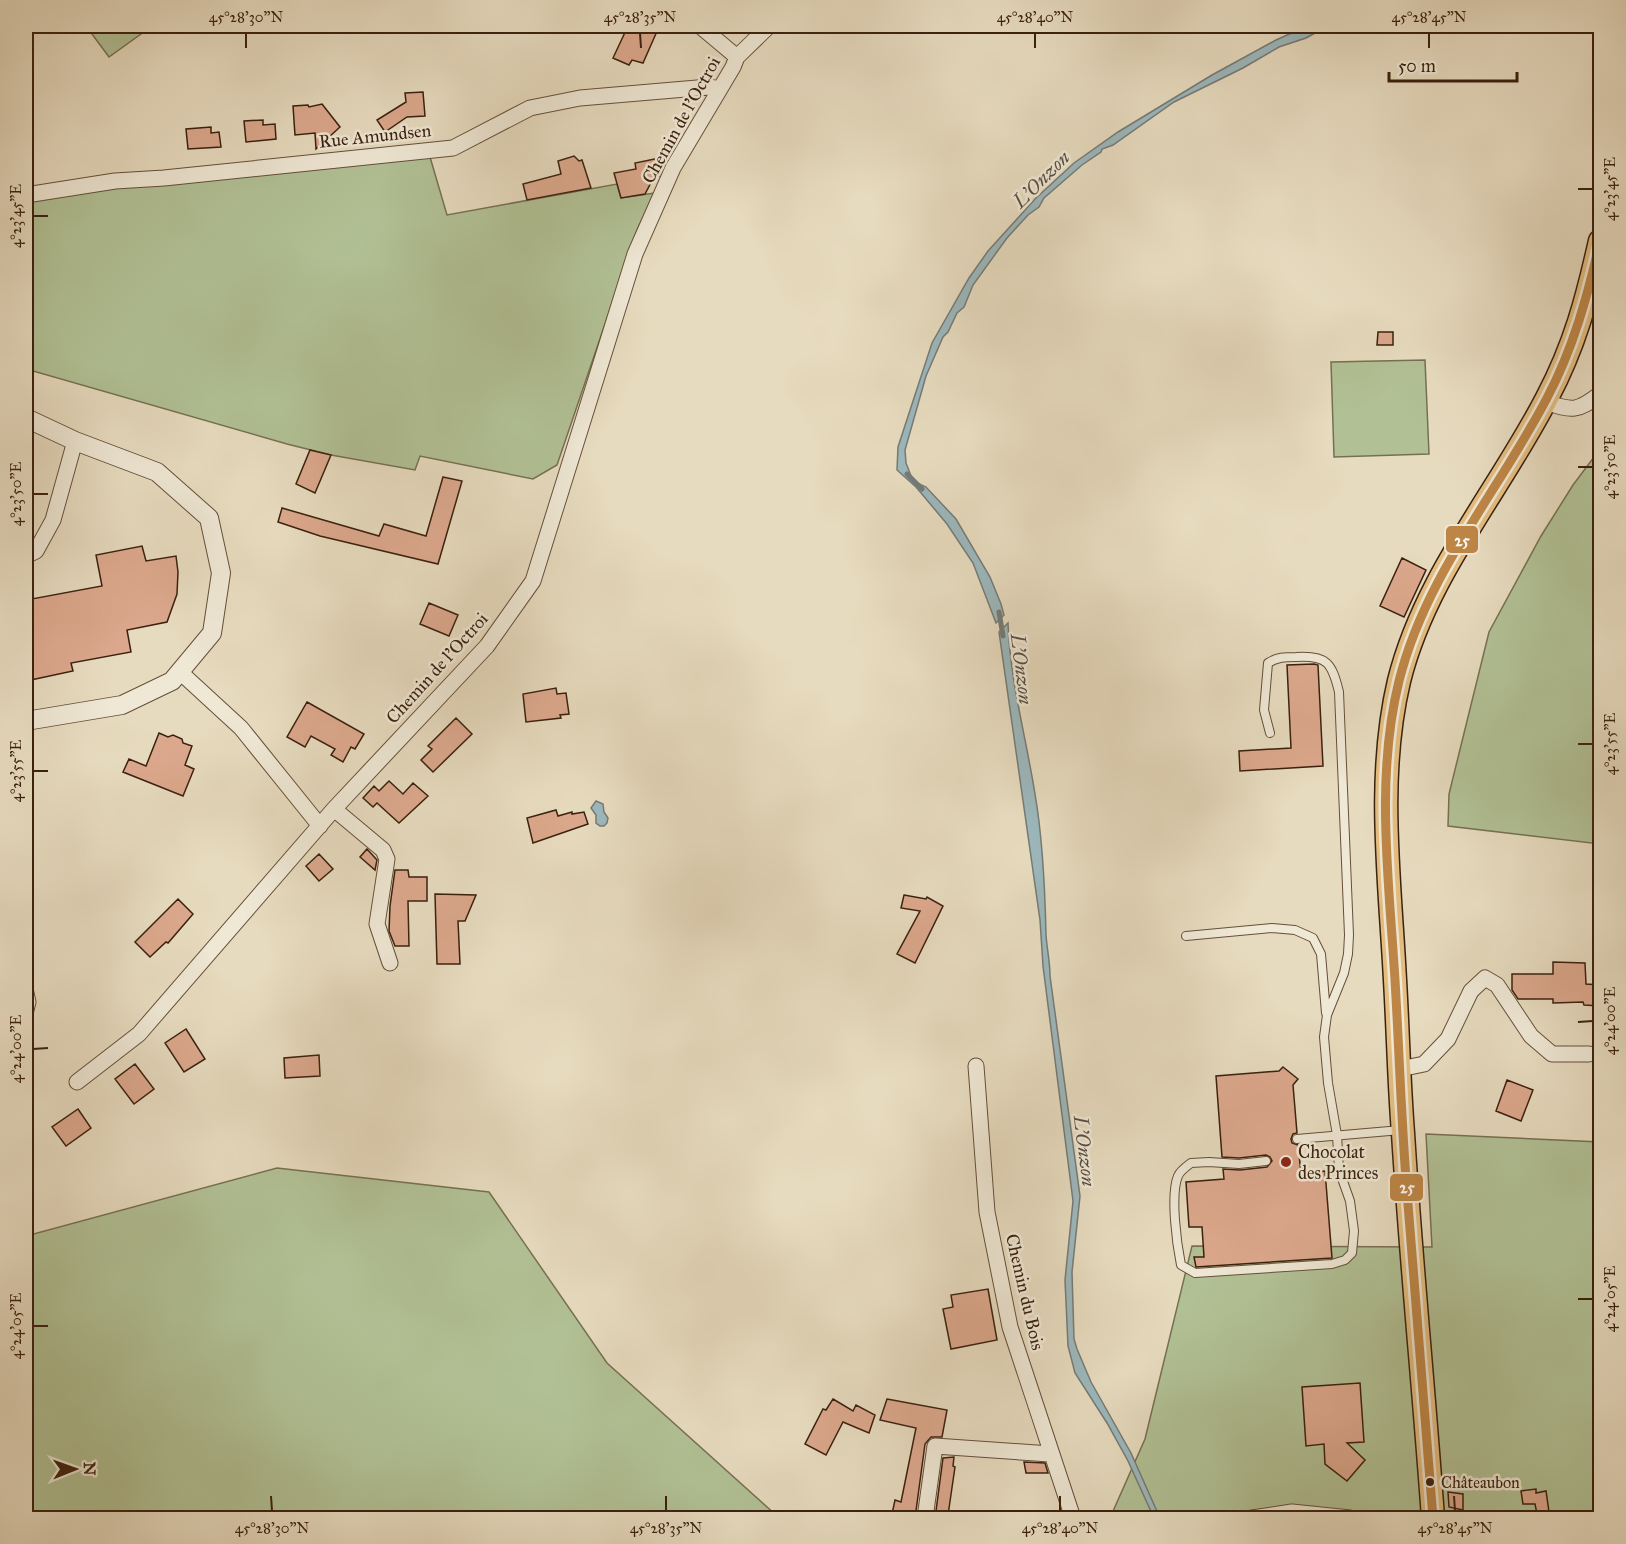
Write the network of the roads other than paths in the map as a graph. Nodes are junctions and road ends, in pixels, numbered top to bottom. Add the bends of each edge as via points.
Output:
1 (700, 26) edge
2 (769, 26) edge
3 (737, 57) junction
4 (720, 89) junction
5 (26, 195) edge
6 (1600, 241) edge
7 (1600, 394) edge
8 (1545, 402) junction
9 (26, 418) edge
10 (75, 441) junction
11 (26, 556) edge
12 (179, 671) junction
13 (26, 721) edge
14 (1270, 734) dead end
15 (334, 809) junction
16 (320, 826) junction
17 (1186, 936) dead end
18 (390, 963) dead end
19 (26, 993) edge
20 (26, 1010) edge
21 (1327, 1015) junction
22 (1589, 1054) dead end
23 (976, 1066) dead end
24 (1400, 1069) junction
25 (77, 1082) dead end
26 (1402, 1130) junction
27 (1337, 1135) junction
28 (1298, 1139) dead end
29 (1266, 1161) dead end
30 (1050, 1454) junction
31 (925, 1518) edge
32 (1072, 1518) edge
33 (1252, 1518) edge
34 (1350, 1518) edge
35 (1433, 1518) edge

1 - 3 street
2 - 3 street, Chemin de l'Octroi
3 - 4 street, Chemin de l'Octroi
4 - 5 street, Rue Amundsen via 580,98 530,108 453,148 115,181
4 - 15 street, Chemin de l'Octroi via 673,168 635,254 533,581 487,646
6 - 8 main road via 1584,311
7 - 8 street via 1583,407 1570,409
8 - 24 main road via 1437,581 1399,681 1386,773
9 - 10 street
10 - 11 street via 53,520 36,552
10 - 12 street via 157,472 209,518 221,573 212,633
12 - 13 street via 172,681 122,705
12 - 16 street via 241,728
14 - 21 lane via 1264,710 1268,663 1276,658 1306,656 1328,663 1339,692 1349,935 1344,973
15 - 16 street, Chemin de l'Octroi
15 - 18 street via 383,850 387,859 377,924
16 - 25 street, Chemin de l'Octroi via 139,1034
17 - 21 lane via 1272,928 1295,930 1313,938 1321,954
19 - 20 street
21 - 27 lane via 1324,1037
22 - 24 street via 1551,1054 1531,1036 1497,984 1485,978 1472,991 1448,1039 1424,1064
23 - 30 street, Chemin du Bois via 987,1212 1010,1327
24 - 26 main road
26 - 27 lane
26 - 35 main road
27 - 28 lane
27 - 29 lane via 1340,1170 1354,1231 1352,1253 1345,1260 1195,1273 1181,1265 1176,1243 1178,1175 1191,1163
30 - 31 street via 935,1446
30 - 32 street, Chemin du Bois
33 - 34 street via 1292,1512

